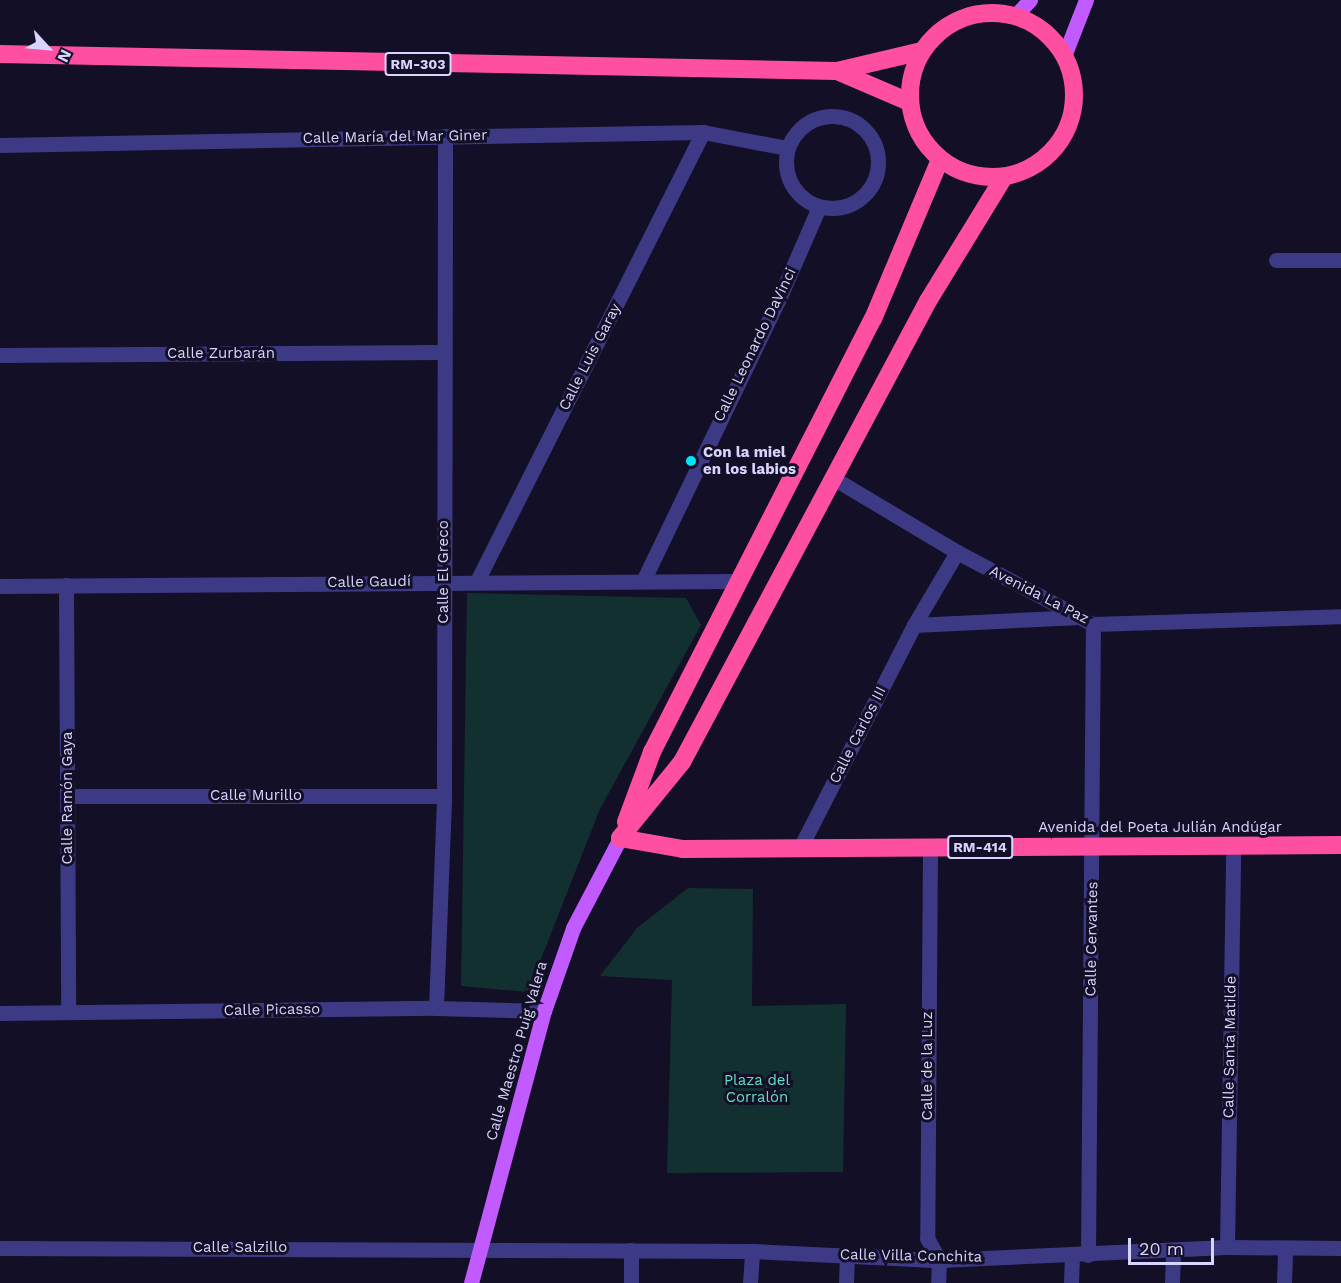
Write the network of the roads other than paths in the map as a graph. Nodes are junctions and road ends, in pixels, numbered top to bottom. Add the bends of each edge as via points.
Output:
1 (1030, 0) edge
2 (1086, 0) edge
3 (1015, 16) junction
4 (922, 51) junction
5 (0, 54) edge
6 (1064, 56) junction
7 (837, 71) junction
8 (909, 102) junction
9 (703, 132) junction
10 (445, 136) junction
11 (0, 145) edge
12 (787, 148) junction
13 (940, 160) junction
14 (1004, 177) junction
15 (819, 207) junction
16 (1276, 260) dead end
17 (1341, 260) edge
18 (443, 352) junction
19 (0, 356) edge
20 (833, 478) junction
21 (957, 552) junction
22 (644, 579) junction
23 (737, 580) junction
24 (444, 581) junction
25 (477, 581) junction
26 (66, 585) junction
27 (0, 586) edge
28 (1341, 616) edge
29 (1075, 617) junction
30 (1093, 624) junction
31 (915, 625) junction
32 (68, 796) junction
33 (444, 796) junction
34 (620, 838) junction
35 (1341, 845) edge
36 (801, 846) junction
37 (930, 847) junction
38 (1094, 847) junction
39 (1233, 847) junction
40 (436, 1008) junction
41 (544, 1011) junction
42 (68, 1012) junction
43 (0, 1013) edge
44 (1227, 1247) junction
45 (0, 1248) edge
46 (481, 1248) junction
47 (1285, 1248) junction
48 (1341, 1248) edge
49 (631, 1250) junction
50 (752, 1251) junction
51 (1173, 1252) junction
52 (847, 1255) junction
53 (1080, 1255) junction
54 (939, 1260) junction
55 (471, 1283) edge
56 (631, 1283) edge
57 (750, 1283) edge
58 (846, 1283) edge
59 (938, 1283) edge
60 (1071, 1283) edge
61 (1172, 1283) edge
62 (1284, 1283) edge

1 - 3 main road
2 - 6 main road
3 - 4 highway via 994,12 953,22
3 - 6 highway via 1052,38
4 - 7 highway, RM-303
4 - 8 highway via 911,75
5 - 7 highway, RM-303
6 - 14 highway via 1073,81 1074,107 1066,132 1036,164
7 - 8 highway, RM-303
8 - 13 highway via 924,144
9 - 10 street, Calle María del Mar Giner
9 - 12 street, Calle María del Mar Giner
9 - 25 street, Calle Luis Garay
10 - 11 street, Calle María del Mar Giner
10 - 18 street, Calle El Greco
12 - 15 street via 788,178 794,190
12 - 15 street via 806,123 836,116 863,128 873,141 878,155 872,186 849,206
13 - 14 highway via 960,172 982,178
13 - 23 highway via 873,319
14 - 20 highway via 928,301
15 - 22 street, Calle Leonardo DaVinci
16 - 17 street
18 - 19 street, Calle Zurbarán
18 - 24 street, Calle El Greco
20 - 21 street, Avenida La Paz
20 - 34 highway via 682,762
21 - 29 street, Avenida La Paz
21 - 31 street, Calle Carlos III
22 - 23 street, Calle Gaudí
22 - 25 street, Calle Gaudí
23 - 34 highway via 652,753
24 - 25 street, Calle Gaudí
24 - 26 street, Calle Gaudí
24 - 33 street, Calle El Greco
26 - 27 street, Calle Gaudí
26 - 32 street, Calle Ramón Gaya
28 - 30 street, Avenida La Paz
29 - 30 street, Avenida La Paz
29 - 31 street
30 - 38 street, Calle Cervantes
31 - 36 street, Calle Carlos III
32 - 33 street, Calle Murillo
32 - 42 street, Calle Ramón Gaya
33 - 40 street, Calle El Greco
34 - 36 highway, Avenida del Poeta Julián Andúgar / RM-414 via 683,849
34 - 41 main road, Calle Maestro Puig Valera via 573,928
35 - 39 highway, Avenida del Poeta Julián Andúgar / RM-414
36 - 37 highway, Avenida del Poeta Julián Andúgar / RM-414
37 - 38 highway, Avenida del Poeta Julián Andúgar / RM-414
37 - 54 street, Calle de la Luz via 927,1238
38 - 39 highway, Avenida del Poeta Julián Andúgar / RM-414
38 - 53 street, Calle Cervantes
39 - 44 street, Calle Santa Matilde
40 - 41 street, Calle Picasso
40 - 42 street, Calle Picasso
41 - 46 main road, Calle Maestro Puig Valera
42 - 43 street, Calle Picasso
44 - 47 street, Calle Villa Conchita
44 - 51 street, Calle Villa Conchita
45 - 46 street, Calle Salzillo
46 - 49 street, Calle Villa Conchita
46 - 55 main road, Calle Maestro Puig Valera
47 - 48 street, Calle Villa Conchita
47 - 62 street
49 - 50 street, Calle Villa Conchita
49 - 56 street
50 - 52 street, Calle Villa Conchita
50 - 57 street
51 - 53 street, Calle Villa Conchita
51 - 61 street
52 - 54 street, Calle Villa Conchita
52 - 58 street
53 - 54 street, Calle Villa Conchita
53 - 60 street, Calle Cervantes
54 - 59 street, Calle de la Luz

